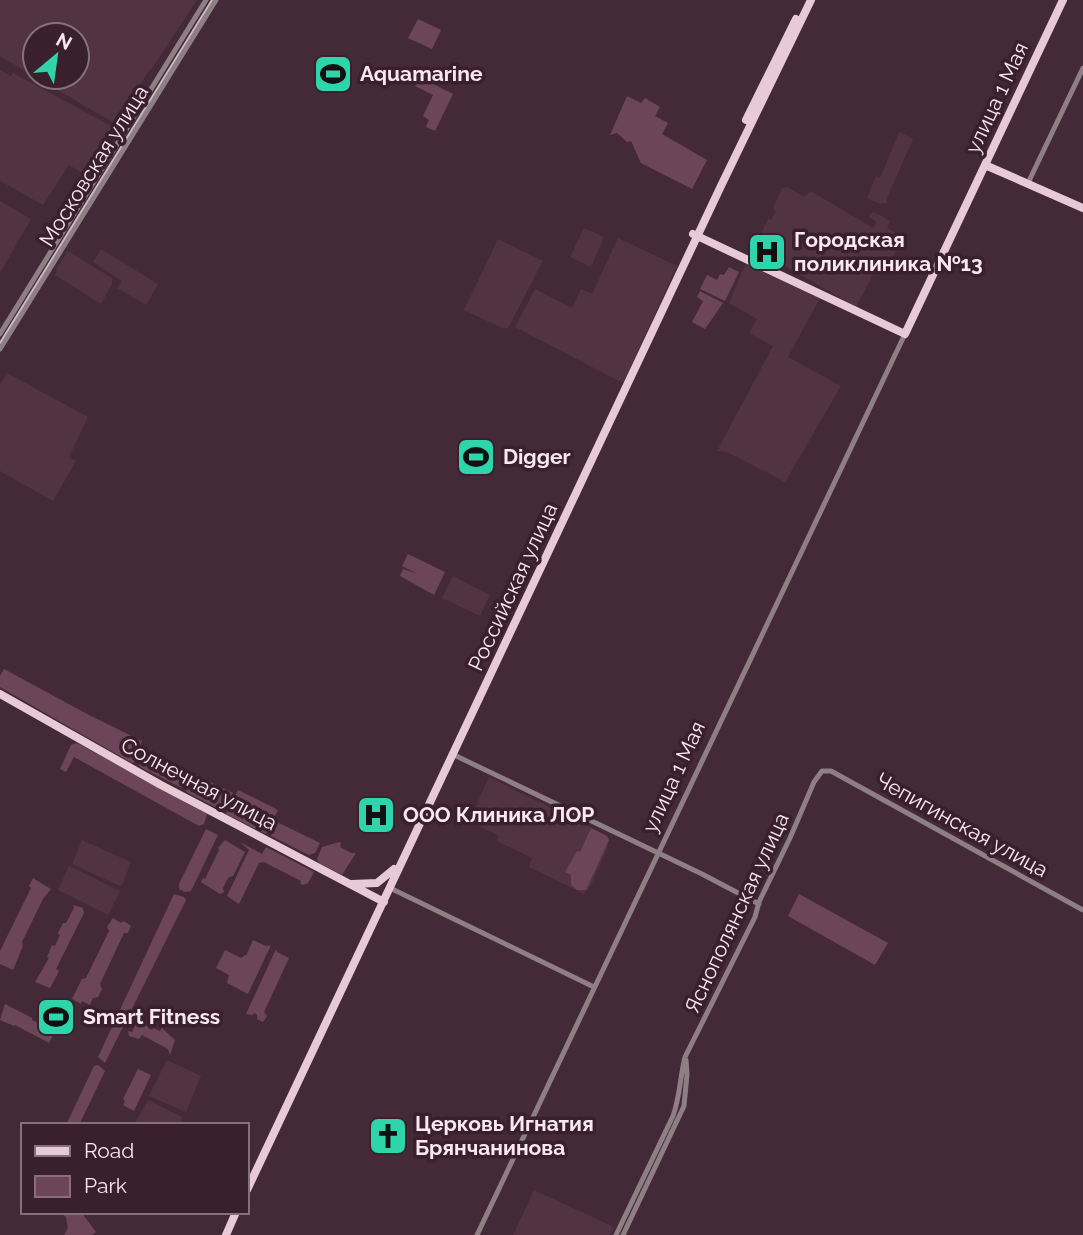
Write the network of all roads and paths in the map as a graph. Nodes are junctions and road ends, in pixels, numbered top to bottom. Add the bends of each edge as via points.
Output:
1 (205, 0) edge
2 (216, 0) edge
3 (805, 0) edge
4 (811, 0) edge
5 (1063, 0) edge
6 (1083, 68) edge
7 (985, 164) junction
8 (1028, 183) junction
9 (1083, 208) edge
10 (63, 231) junction
11 (71, 235) junction
12 (695, 235) junction
13 (54, 246) junction
14 (61, 251) junction
15 (905, 333) junction
16 (0, 334) edge
17 (0, 349) edge
18 (0, 694) edge
19 (451, 754) junction
20 (826, 769) joint
21 (658, 853) junction
22 (394, 869) junction
23 (349, 884) junction
24 (390, 888) junction
25 (382, 901) junction
26 (759, 904) junction
27 (1083, 910) edge
28 (594, 987) junction
29 (674, 1121) junction
30 (248, 1179) edge
31 (248, 1188) edge
32 (233, 1214) edge
33 (224, 1235) edge
34 (477, 1235) edge
35 (616, 1235) edge
36 (623, 1235) edge

1 - 10 street, Московская улица
2 - 11 street, Московская улица
3 - 12 main road, Российская улица
4 - 12 main road, Российская улица
5 - 7 main road, улица 1 Мая
6 - 8 street
7 - 8 main road
7 - 15 main road, улица 1 Мая
8 - 9 main road
10 - 11 street
10 - 13 street, Московская улица
11 - 14 street, Московская улица
12 - 15 main road
12 - 19 main road, Российская улица
13 - 14 street
13 - 16 street, Московская улица
14 - 17 street, Московская улица
15 - 21 street, улица 1 Мая
18 - 23 main road, Солнечная улица
19 - 21 street
19 - 22 main road, Российская улица
19 - 24 main road, Российская улица
20 - 26 street, Яснополянская улица via 815,780
20 - 27 street, Чепигинская улица
21 - 26 street
21 - 28 street, улица 1 Мая
22 - 23 main road via 377,883
22 - 25 main road, Российская улица
23 - 25 main road, Солнечная улица
24 - 25 main road, Российская улица
24 - 28 street
25 - 30 main road, Российская улица
25 - 31 main road, Российская улица
26 - 29 street, Яснополянская улица via 685,1057
28 - 34 street, улица 1 Мая
29 - 35 street
29 - 36 street
32 - 33 main road

